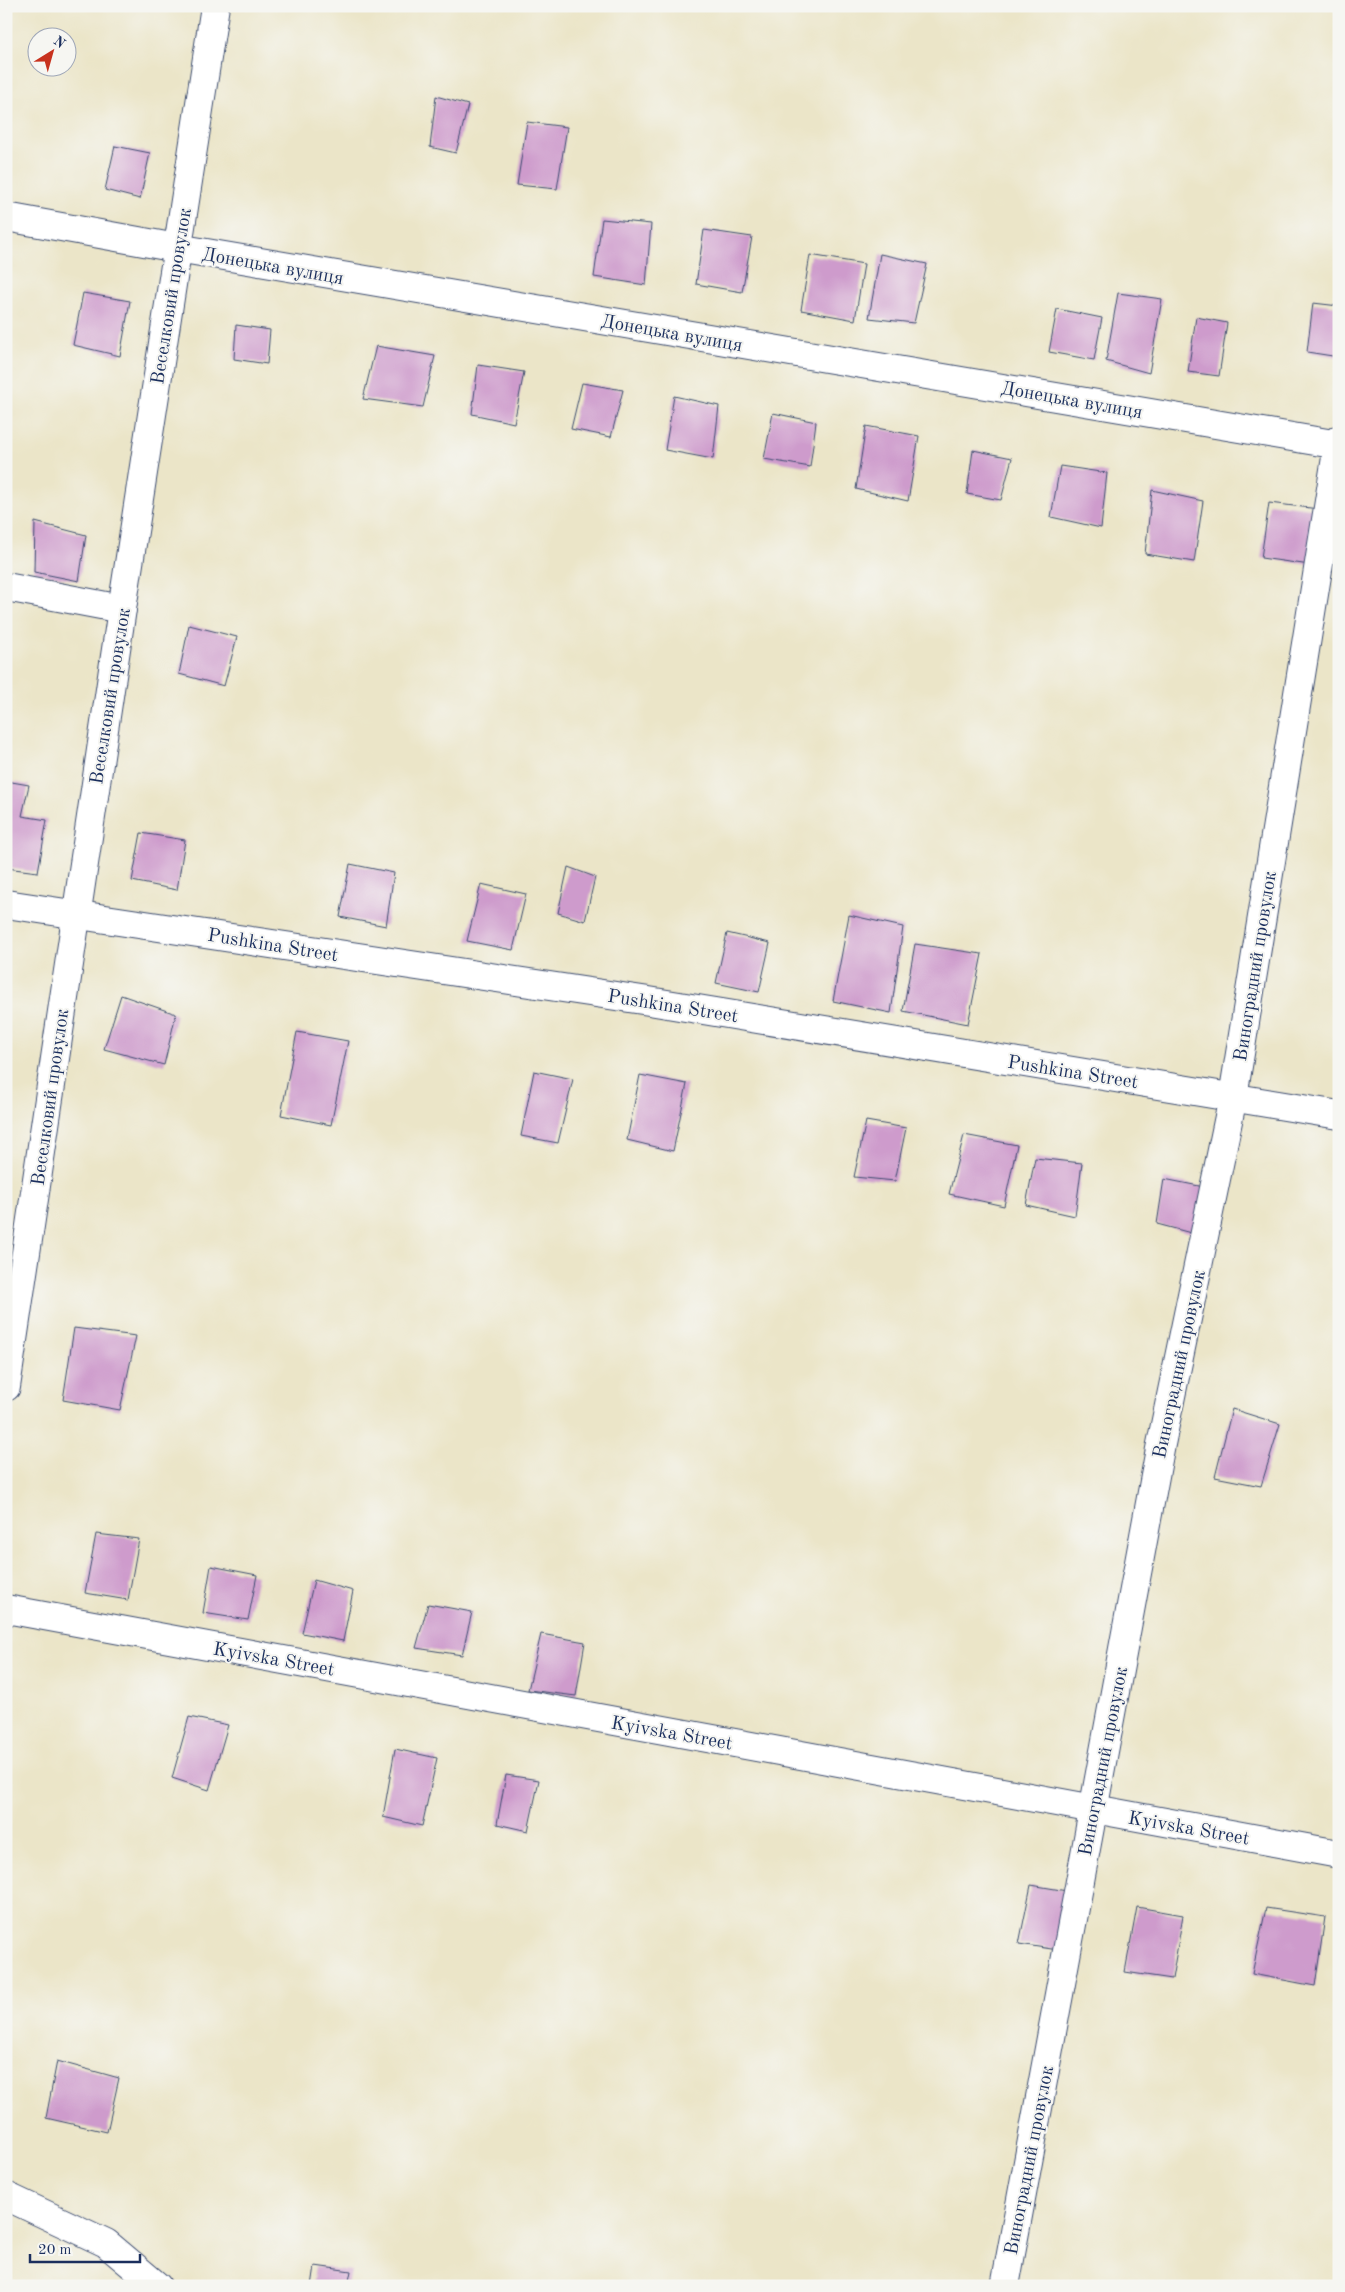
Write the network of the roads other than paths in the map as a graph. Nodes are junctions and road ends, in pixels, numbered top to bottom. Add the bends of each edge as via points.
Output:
1 (215, 6) edge
2 (6, 217) edge
3 (177, 248) junction
4 (1338, 443) edge
5 (6, 587) edge
6 (122, 609) junction
7 (6, 904) edge
8 (76, 914) junction
9 (1233, 1097) junction
10 (1339, 1115) edge
11 (6, 1387) edge
12 (6, 1609) edge
13 (1093, 1809) junction
14 (1339, 1854) edge
15 (6, 2196) edge
16 (157, 2286) edge
17 (1005, 2286) edge

1 - 3 street, Веселковий провулок
2 - 3 street, Донецька вулиця
3 - 4 street, Донецька вулиця
3 - 6 street, Веселковий провулок
4 - 9 street, Виноградний провулок
5 - 6 street
6 - 8 street, Веселковий провулок
7 - 8 street, Pushkina Street
8 - 9 street, Pushkina Street via 649,1001
8 - 11 street, Веселковий провулок
9 - 10 street, Pushkina Street
9 - 13 street, Виноградний провулок via 1160,1449
12 - 13 street, Kyivska Street
13 - 14 street, Kyivska Street
13 - 17 street, Виноградний провулок
15 - 16 street via 106,2243

